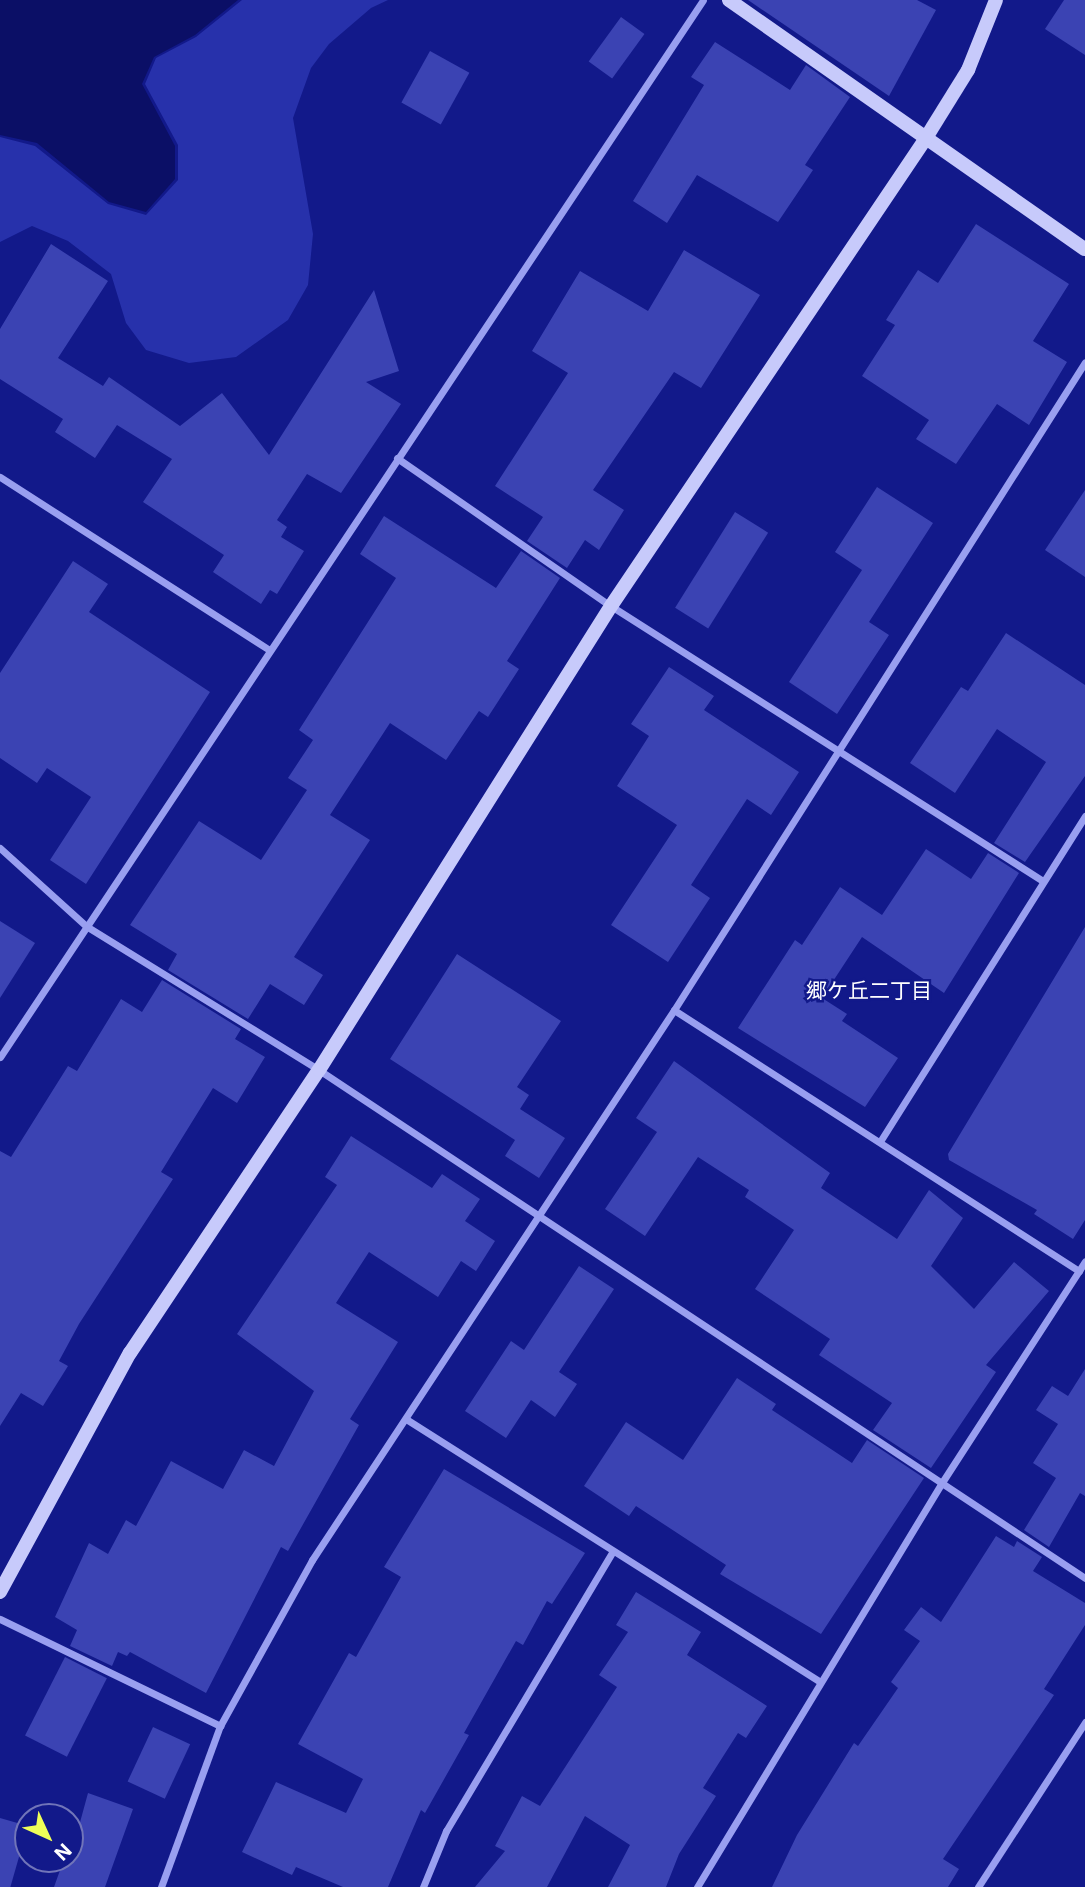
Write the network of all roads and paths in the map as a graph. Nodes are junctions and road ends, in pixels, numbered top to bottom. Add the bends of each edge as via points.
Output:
1 (703, 0) edge
2 (729, 0) edge
3 (996, 0) edge
4 (924, 141) junction
5 (1085, 248) edge
6 (1085, 362) edge
7 (397, 458) junction
8 (0, 477) edge
9 (611, 606) junction
10 (269, 650) junction
11 (841, 748) junction
12 (1085, 816) edge
13 (0, 848) edge
14 (1043, 881) junction
15 (86, 926) junction
16 (674, 1010) junction
17 (0, 1057) edge
18 (319, 1070) junction
19 (881, 1140) junction
20 (535, 1215) junction
21 (1085, 1261) edge
22 (1079, 1271) junction
23 (406, 1419) junction
24 (941, 1484) junction
25 (612, 1552) junction
26 (1085, 1578) edge
27 (0, 1592) edge
28 (0, 1619) edge
29 (818, 1681) junction
30 (1085, 1722) edge
31 (219, 1726) junction
32 (161, 1887) edge
33 (423, 1887) edge
34 (697, 1887) edge
35 (978, 1887) edge

1 - 7 street
2 - 4 street
3 - 4 street via 968,70
4 - 5 street
4 - 9 street
6 - 11 street
7 - 9 street
7 - 10 street
8 - 10 street
9 - 11 street
9 - 18 street
10 - 15 street
11 - 14 street
11 - 16 street
12 - 14 street
13 - 15 street
14 - 19 street
15 - 17 street
15 - 18 street
16 - 19 street
16 - 20 street
18 - 20 street
18 - 27 street via 130,1353
19 - 22 street
20 - 23 street
20 - 24 street
21 - 22 street
22 - 24 street
23 - 25 street
23 - 31 street via 313,1560
24 - 26 street
24 - 29 street
25 - 29 street
25 - 33 street via 446,1830
28 - 31 street
29 - 34 street
30 - 35 street
31 - 32 street

